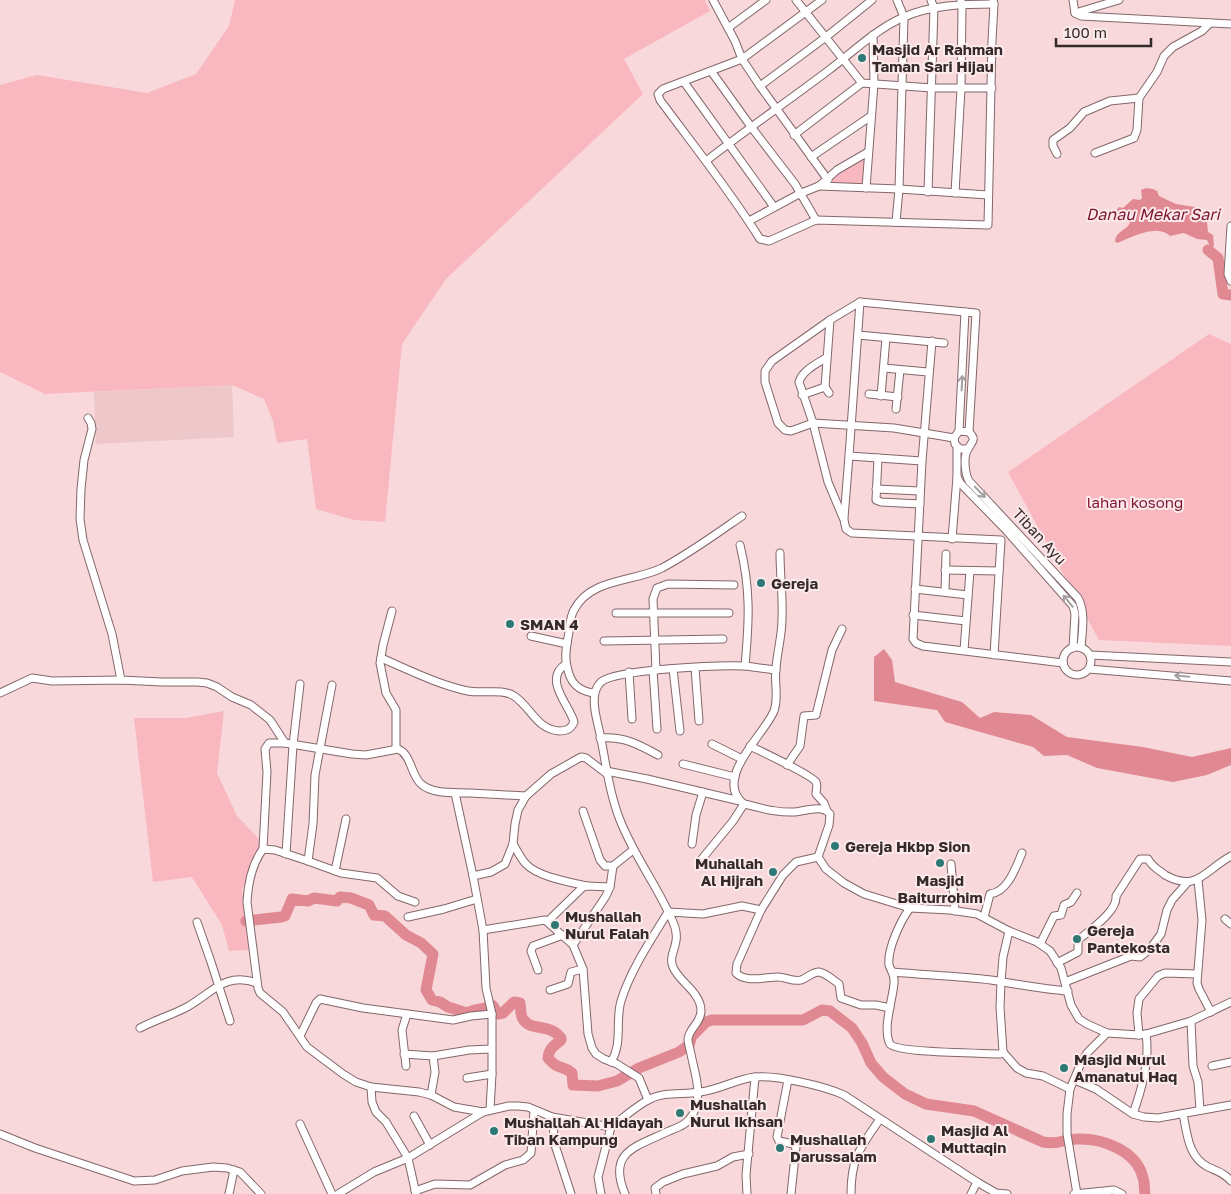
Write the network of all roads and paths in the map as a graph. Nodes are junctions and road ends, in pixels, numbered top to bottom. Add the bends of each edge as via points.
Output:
1 (713, 0) edge
2 (766, 0) edge
3 (796, 0) edge
4 (822, 0) edge
5 (872, 0) edge
6 (898, 0) edge
7 (931, 0) edge
8 (1073, 0) edge
9 (1119, 0) edge
10 (961, 2) edge
11 (993, 2) edge
12 (934, 8) junction
13 (806, 12) junction
14 (1075, 13) junction
15 (904, 17) junction
16 (1210, 23) junction
17 (1231, 24) edge
18 (728, 28) junction
19 (874, 36) junction
20 (826, 38) junction
21 (742, 59) junction
22 (843, 60) junction
23 (711, 71) junction
24 (684, 82) junction
25 (862, 83) junction
26 (874, 84) junction
27 (903, 85) junction
28 (760, 86) junction
29 (932, 88) junction
30 (992, 88) junction
31 (961, 89) junction
32 (1139, 98) junction
33 (776, 110) junction
34 (870, 116) junction
35 (752, 128) junction
36 (794, 135) junction
37 (728, 144) junction
38 (868, 152) junction
39 (1096, 152) dead end
40 (1057, 154) dead end
41 (811, 157) junction
42 (706, 161) junction
43 (828, 180) junction
44 (819, 186) junction
45 (866, 188) junction
46 (899, 189) junction
47 (928, 192) junction
48 (955, 193) junction
49 (799, 194) junction
50 (988, 195) junction
51 (774, 207) junction
52 (816, 220) junction
53 (749, 221) junction
54 (896, 222) junction
55 (1231, 226) edge
56 (1231, 281) edge
57 (860, 302) junction
58 (965, 312) junction
59 (830, 320) junction
60 (858, 335) junction
61 (886, 338) junction
62 (932, 341) junction
63 (944, 343) dead end
64 (826, 358) junction
65 (884, 368) junction
66 (900, 370) junction
67 (928, 372) junction
68 (869, 394) dead end
69 (802, 395) junction
70 (881, 396) junction
71 (898, 397) junction
72 (896, 409) dead end
73 (88, 418) dead end
74 (813, 423) junction
75 (850, 425) junction
76 (925, 432) junction
77 (969, 432) junction
78 (956, 435) junction
79 (956, 447) junction
80 (968, 449) junction
81 (849, 456) junction
82 (878, 458) junction
83 (922, 460) junction
84 (957, 477) junction
85 (876, 488) junction
86 (920, 491) junction
87 (920, 504) junction
88 (742, 516) dead end
89 (844, 520) junction
90 (1005, 529) junction
91 (918, 536) junction
92 (952, 538) junction
93 (1000, 540) junction
94 (740, 544) dead end
95 (780, 554) dead end
96 (946, 554) dead end
97 (945, 570) junction
98 (970, 571) junction
99 (999, 571) junction
100 (734, 585) dead end
101 (915, 589) junction
102 (944, 592) junction
103 (968, 595) junction
104 (392, 612) dead end
105 (616, 612) dead end
106 (654, 612) junction
107 (729, 613) dead end
108 (913, 615) junction
109 (966, 621) junction
110 (842, 629) dead end
111 (531, 636) dead end
112 (654, 639) junction
113 (723, 639) dead end
114 (604, 641) dead end
115 (567, 644) junction
116 (1077, 648) junction
117 (964, 650) junction
118 (994, 655) junction
119 (1090, 655) junction
120 (381, 658) junction
121 (1063, 662) junction
122 (1231, 662) edge
123 (566, 664) junction
124 (745, 666) junction
125 (695, 668) junction
126 (673, 669) junction
127 (1089, 669) junction
128 (655, 670) junction
129 (776, 670) junction
130 (630, 672) junction
131 (121, 680) junction
132 (1231, 681) edge
133 (300, 684) dead end
134 (332, 684) dead end
135 (0, 693) edge
136 (594, 693) junction
137 (632, 719) dead end
138 (699, 721) dead end
139 (657, 729) dead end
140 (680, 730) dead end
141 (600, 738) junction
142 (285, 743) junction
143 (712, 744) dead end
144 (293, 745) junction
145 (750, 746) junction
146 (320, 748) junction
147 (396, 749) junction
148 (658, 755) dead end
149 (742, 759) junction
150 (683, 764) dead end
151 (787, 764) junction
152 (607, 772) junction
153 (735, 777) junction
154 (703, 792) junction
155 (454, 793) junction
156 (526, 796) junction
157 (742, 802) junction
158 (582, 811) dead end
159 (827, 811) junction
160 (346, 819) dead end
161 (513, 844) junction
162 (692, 844) dead end
163 (264, 849) junction
164 (633, 850) junction
165 (1022, 853) dead end
166 (286, 854) junction
167 (818, 857) junction
168 (1230, 859) edge
169 (308, 860) junction
170 (701, 860) dead end
171 (952, 864) dead end
172 (613, 866) junction
173 (335, 871) junction
174 (473, 876) junction
175 (1198, 880) junction
176 (1187, 882) junction
177 (587, 886) junction
178 (610, 887) junction
179 (1077, 893) dead end
180 (477, 899) junction
181 (415, 902) dead end
182 (910, 908) junction
183 (761, 910) junction
184 (955, 911) junction
185 (668, 912) junction
186 (408, 917) dead end
187 (984, 917) junction
188 (548, 921) junction
189 (196, 922) dead end
190 (483, 930) junction
191 (1009, 931) junction
192 (563, 936) junction
193 (573, 944) junction
194 (1040, 944) junction
195 (1057, 962) junction
196 (583, 969) junction
197 (538, 970) dead end
198 (893, 972) junction
199 (1197, 974) junction
200 (1001, 982) junction
201 (1065, 982) junction
202 (256, 983) junction
203 (219, 985) junction
204 (550, 990) dead end
205 (1068, 991) junction
206 (1231, 1002) edge
207 (890, 1008) junction
208 (491, 1009) junction
209 (1210, 1012) junction
210 (407, 1014) junction
211 (230, 1020) dead end
212 (1191, 1021) junction
213 (140, 1028) dead end
214 (1107, 1033) junction
215 (1143, 1034) junction
216 (300, 1036) junction
217 (491, 1050) junction
218 (1003, 1052) junction
219 (404, 1054) junction
220 (433, 1056) junction
221 (611, 1062) junction
222 (1231, 1062) edge
223 (406, 1066) dead end
224 (1212, 1066) dead end
225 (492, 1074) junction
226 (755, 1077) junction
227 (468, 1078) dead end
228 (788, 1080) junction
229 (1075, 1080) junction
230 (371, 1087) junction
231 (1070, 1089) junction
232 (699, 1093) junction
233 (431, 1095) junction
234 (648, 1100) junction
235 (1231, 1105) edge
236 (1200, 1110) junction
237 (487, 1111) junction
238 (534, 1111) junction
239 (1133, 1114) junction
240 (1183, 1114) junction
241 (414, 1116) dead end
242 (552, 1116) junction
243 (880, 1119) junction
244 (300, 1124) dead end
245 (611, 1127) junction
246 (0, 1134) edge
247 (430, 1145) junction
248 (749, 1154) junction
249 (408, 1158) junction
250 (234, 1170) junction
251 (1231, 1181) edge
252 (977, 1182) junction
253 (415, 1192) edge
254 (229, 1194) edge
255 (261, 1194) edge
256 (332, 1194) edge
257 (338, 1194) edge
258 (571, 1194) edge
259 (601, 1194) edge
260 (625, 1194) edge
261 (656, 1194) edge
262 (747, 1194) edge
263 (791, 1194) edge
264 (851, 1194) edge
265 (971, 1194) edge
266 (996, 1194) edge
267 (1007, 1194) edge
268 (1076, 1194) edge
269 (1122, 1194) edge

1 - 18 street
2 - 18 street
3 - 13 street
4 - 13 street
5 - 20 street
6 - 15 street
7 - 12 street
8 - 14 street
9 - 14 street
10 - 11 street
10 - 12 street
10 - 31 street
11 - 30 street
12 - 15 street
12 - 29 street
13 - 20 street
13 - 21 street
14 - 16 street via 1081,16
15 - 19 street
15 - 27 street
16 - 17 street
16 - 32 street via 1193,37 1168,50
18 - 21 street
19 - 22 street
19 - 26 street
20 - 22 street
20 - 28 street
21 - 23 street
21 - 28 street
22 - 25 street
22 - 33 street
23 - 24 street
23 - 35 street
24 - 37 street
24 - 42 street via 663,89 658,97
25 - 26 street
25 - 36 street
26 - 27 street
26 - 34 street
27 - 29 street
27 - 46 street
28 - 33 street
29 - 31 street
29 - 47 street
30 - 31 street
30 - 50 street
31 - 48 street
32 - 39 street via 1134,138
32 - 40 street via 1110,101 1084,112 1070,128 1055,138 1053,146
33 - 35 street
33 - 36 street
34 - 38 street
34 - 41 street
35 - 37 street
35 - 49 street via 795,184
36 - 41 street
37 - 42 street
37 - 51 street
38 - 43 street via 837,170
38 - 45 street
41 - 43 street
42 - 53 street
43 - 44 street
44 - 45 street
44 - 49 street
45 - 46 street
46 - 47 street
46 - 54 street
47 - 48 street
48 - 50 street
49 - 51 street
49 - 52 street
50 - 54 street via 988,225
51 - 53 street
52 - 53 street via 766,241 760,239
52 - 54 street
55 - 56 street via 1228,267
57 - 58 street
57 - 59 street
57 - 60 street
58 - 77 street via 976,313
78 -> 58 street
59 - 64 street
59 - 74 street via 772,361 765,371 765,382 779,426 790,430
60 - 61 street
60 - 75 street
61 - 62 street
61 - 65 street
62 - 63 street
62 - 67 street
64 - 69 street via 800,378
64 - 69 street via 827,390
65 - 66 street
65 - 70 street
66 - 67 street
66 - 71 street
67 - 76 street
68 - 70 street
69 - 74 street
70 - 71 street
71 - 72 street
73 - 131 street via 92,429 84,460 80,519 83,540 112,634
74 - 75 street
74 - 89 street via 828,482
75 - 76 street
75 - 81 street
76 - 78 street
76 - 83 street
77 - 78 street
77 - 80 street via 973,442
78 - 79 street
79 - 80 street
79 - 84 street
80 -> 116 street, Tiban Ayu via 966,473 969,481 1078,598 1083,614
81 - 82 street
81 - 89 street
82 - 83 street
82 - 85 street
83 - 86 street
84 - 90 street, Tiban Ayu
84 - 92 street
85 - 86 street
85 - 87 street via 879,502
86 - 87 street
87 - 91 street
88 - 115 street via 660,568 604,586 586,596 571,617
89 - 91 street via 849,532
90 - 93 street
116 -> 90 street, Tiban Ayu via 1073,606
91 - 92 street
91 - 101 street
92 - 93 street
93 - 99 street
94 - 124 street via 748,593
95 - 129 street via 782,618
96 - 97 street
97 - 98 street
97 - 102 street
98 - 99 street
98 - 103 street
99 - 118 street
100 - 106 street via 661,585 654,592
101 - 102 street
101 - 108 street
102 - 103 street
103 - 109 street
104 - 120 street
105 - 106 street
106 - 107 street
106 - 112 street
108 - 109 street
108 - 117 street via 913,639 916,643
109 - 117 street
110 - 151 street via 832,650 816,715 804,716 800,746
111 - 115 street
112 - 113 street
112 - 114 street
112 - 128 street
115 - 123 street
116 - 119 street
116 - 121 street via 1065,653
117 - 118 street
118 - 121 street
119 - 122 street
119 - 127 street
120 - 123 street via 451,686 512,695 537,721 559,731 571,728 574,722 560,697 557,678
120 - 147 street via 386,693 396,710
121 - 127 street via 1067,672 1076,676
123 - 136 street via 577,688
124 - 125 street
124 - 129 street
125 - 126 street
125 - 138 street
126 - 128 street
126 - 140 street
132 -> 127 street
128 - 130 street
128 - 139 street
129 - 145 street via 776,707
130 - 136 street via 601,682
130 - 137 street
131 - 135 street via 52,681 32,678
131 - 142 street via 196,682 217,687 251,705 270,720
133 - 144 street
134 - 146 street
136 - 141 street
141 - 148 street via 624,738
141 - 152 street
142 - 144 street
142 - 163 street via 271,742 266,746
143 - 149 street
144 - 146 street
144 - 166 street
145 - 149 street
145 - 151 street
146 - 147 street via 366,755
146 - 169 street
147 - 155 street via 404,753 413,775 425,788
149 - 153 street
150 - 153 street
151 - 159 street via 815,781 816,794
152 - 154 street
152 - 156 street via 581,757 551,774
152 - 164 street via 611,795
153 - 157 street via 734,792
154 - 157 street
154 - 162 street
155 - 156 street
155 - 174 street
156 - 161 street via 516,817
157 - 159 street via 776,812
157 - 170 street via 733,821
158 - 172 street via 600,860 605,866
159 - 167 street via 830,814 829,825
160 - 173 street
161 - 174 street via 500,868
161 - 177 street via 526,865 534,870
163 - 166 street
163 - 202 street via 255,862 247,895
164 - 172 street
164 - 185 street
165 - 187 street via 1004,887 990,894
166 - 169 street
167 - 182 street via 826,869 844,883 864,894
167 - 183 street via 802,860 783,874
168 - 175 street via 1213,867
169 - 173 street
171 - 184 street
172 - 178 street
173 - 181 street via 377,878 398,896
174 - 180 street
175 - 176 street
175 - 199 street via 1202,920
176 - 195 street via 1166,875 1148,859 1140,859 1109,912 1078,940 1078,952
176 - 201 street via 1167,910 1161,934 1142,956 1131,956
177 - 178 street
177 - 188 street
178 - 193 street
179 - 194 street via 1071,902 1064,905 1061,915 1054,916
180 - 186 street
180 - 190 street
182 - 184 street
182 - 198 street via 897,929 889,956
183 - 185 street via 742,906 702,914
183 - 207 street via 737,964 738,976 801,980 817,972 839,984 841,998 861,1005
184 - 187 street
185 - 221 street via 638,961 621,1002 618,1042
185 - 232 street via 678,935 673,969 694,993 701,1007 700,1020 688,1039
187 - 191 street
188 - 190 street
188 - 192 street
189 - 203 street
190 - 208 street via 485,976
191 - 194 street
191 - 200 street
192 - 193 street
192 - 197 street via 533,946
193 - 196 street
194 - 195 street
195 - 201 street
196 - 204 street via 571,972 568,984
196 - 221 street via 592,1048
198 - 200 street
198 - 207 street
199 - 209 street via 1199,989
199 - 215 street via 1165,973 1158,976 1139,999 1137,1013
200 - 205 street
200 - 218 street
201 - 205 street
202 - 203 street via 232,980
202 - 216 street via 260,993 283,1012
203 - 211 street
203 - 213 street via 186,1008
205 - 214 street via 1079,1019
206 - 209 street
207 - 218 street via 888,1039 893,1047 951,1053
208 - 210 street via 454,1020
208 - 217 street
209 - 212 street
210 - 216 street via 320,999
210 - 219 street via 402,1028
212 - 215 street
212 - 236 street via 1192,1066 1198,1082
214 - 215 street
214 - 229 street via 1087,1052
215 - 239 street via 1147,1058
216 - 230 street via 316,1055 356,1082
217 - 220 street
217 - 225 street
218 - 231 street via 1026,1073 1043,1076
219 - 220 street
219 - 223 street
220 - 233 street via 435,1072
221 - 234 street via 638,1078
222 - 224 street
225 - 227 street
225 - 237 street
226 - 228 street
226 - 232 street
226 - 248 street
228 - 243 street via 844,1095
228 - 263 street via 778,1138 796,1146
229 - 231 street
229 - 239 street via 1096,1089
230 - 233 street
230 - 249 street via 376,1112
231 - 268 street via 1067,1134
232 - 234 street via 663,1095
232 - 260 street via 688,1121 623,1156 619,1174
233 - 237 street via 454,1107
234 - 245 street
235 - 236 street
236 - 240 street
237 - 238 street via 518,1106
237 - 247 street
238 - 242 street
238 - 253 street via 531,1153 527,1158 505,1165 470,1185 435,1184
239 - 240 street via 1158,1118
240 - 251 street via 1194,1155
241 - 247 street
242 - 245 street
242 - 258 street via 555,1146
243 - 252 street
243 - 264 street via 852,1168
244 - 256 street
245 - 259 street via 598,1177
246 - 250 street via 134,1181 155,1180 213,1166
247 - 249 street
248 - 261 street via 670,1179 656,1188
248 - 262 street
249 - 253 street
249 - 257 street via 374,1172
250 - 254 street
250 - 255 street via 248,1178
252 - 265 street
252 - 266 street
266 - 267 street
268 - 269 street via 1114,1190

